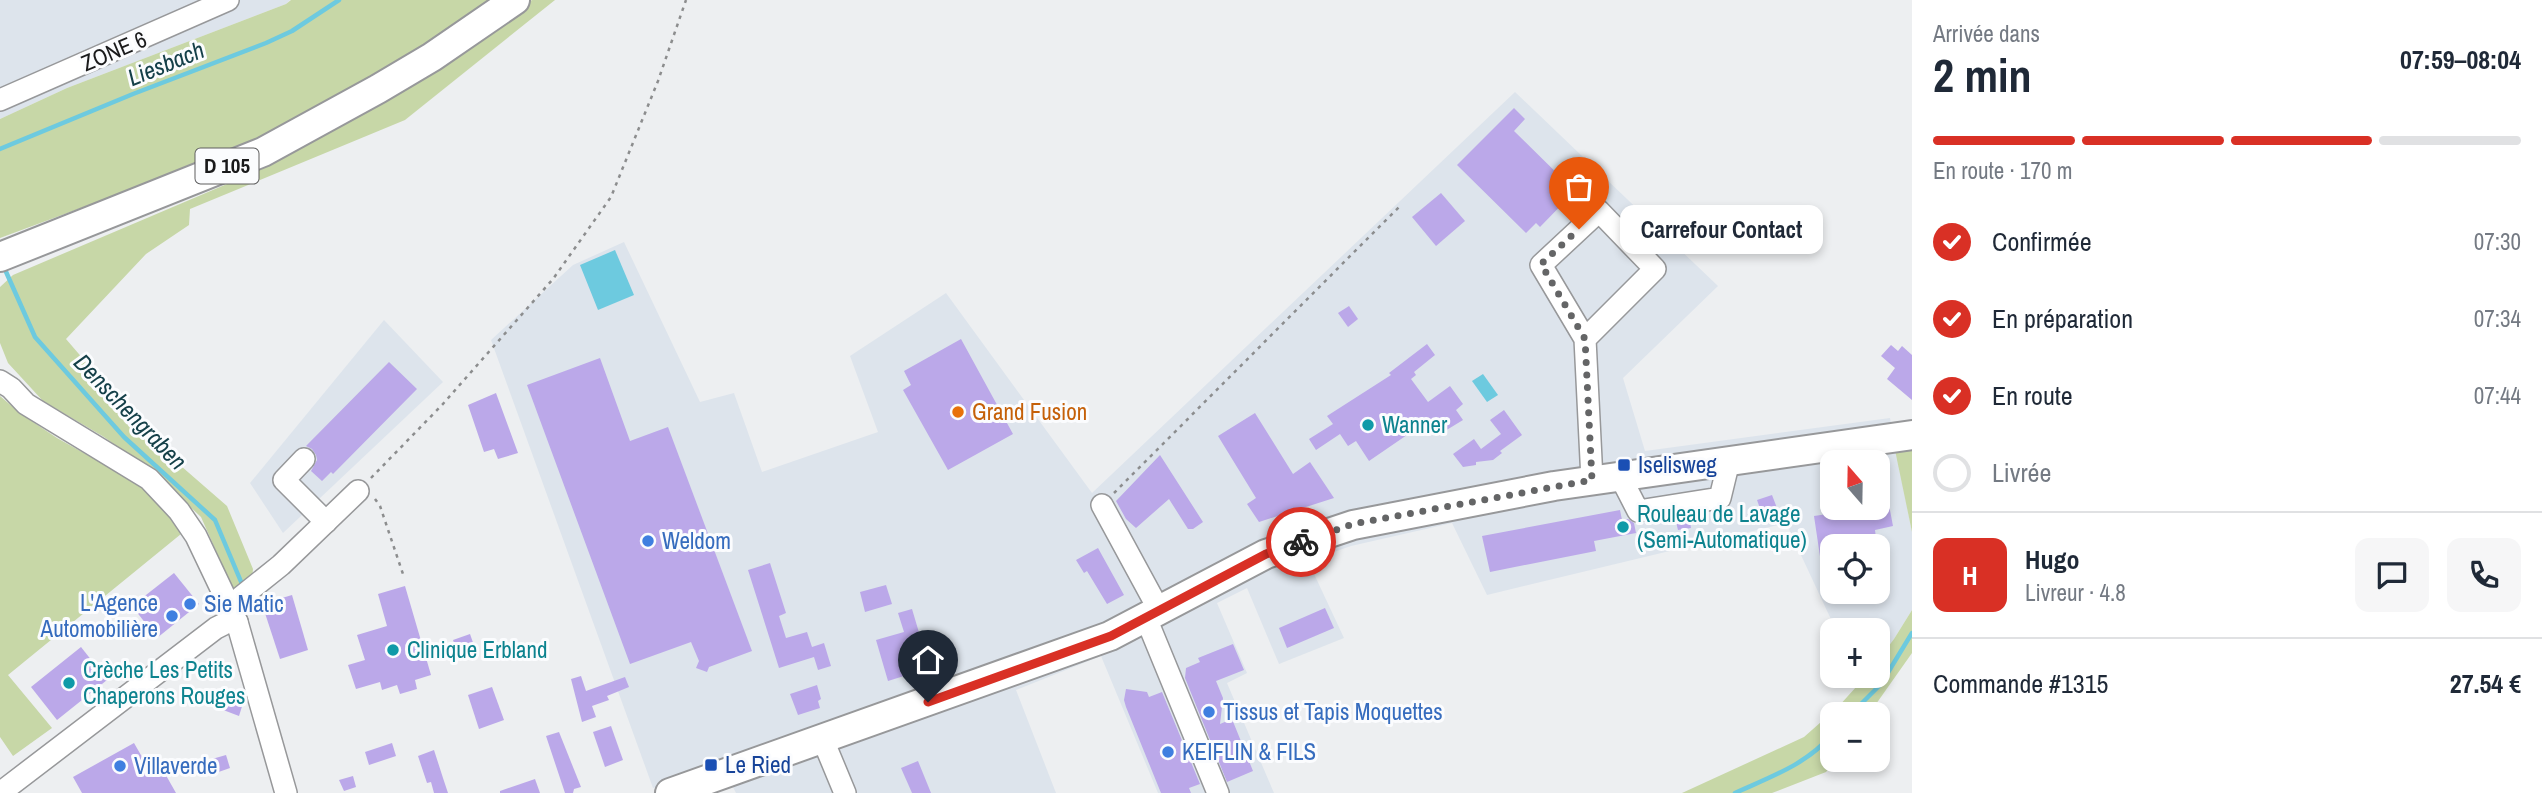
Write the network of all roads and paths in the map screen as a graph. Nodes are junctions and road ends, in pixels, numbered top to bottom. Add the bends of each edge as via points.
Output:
1 (228, 0) edge
2 (515, 0) edge
3 (686, 0) edge
4 (0, 100) edge
5 (1400, 206) dead end
6 (6, 255) edge
7 (1585, 339) junction
8 (0, 364) edge
9 (6, 384) edge
10 (1912, 435) edge
11 (304, 459) dead end
12 (1592, 480) junction
13 (358, 491) junction
14 (1102, 505) joint
15 (326, 522) junction
16 (404, 577) dead end
17 (1152, 614) junction
18 (234, 616) junction
19 (823, 740) junction
20 (0, 793) edge
21 (286, 793) edge
22 (670, 793) edge
23 (845, 793) edge
24 (1218, 793) edge

1 - 4 street, ZONE 6
2 - 6 main road, D 105 via 411,70 263,152
3 - 13 path via 659,81 611,197 586,235 442,405
5 - 14 path
7 - 7 street via 1655,269 1599,211 1541,264
7 - 12 street
8 - 9 street
9 - 18 street via 26,404 149,479 197,536
10 - 12 main road
11 - 15 street via 284,480
12 - 17 main road via 1353,524 1266,554
13 - 15 street
13 - 16 path via 380,506
14 - 17 street
15 - 18 street via 241,597
17 - 19 main road via 1111,636
17 - 24 street
18 - 20 street
18 - 21 street
19 - 22 main road
19 - 23 street

